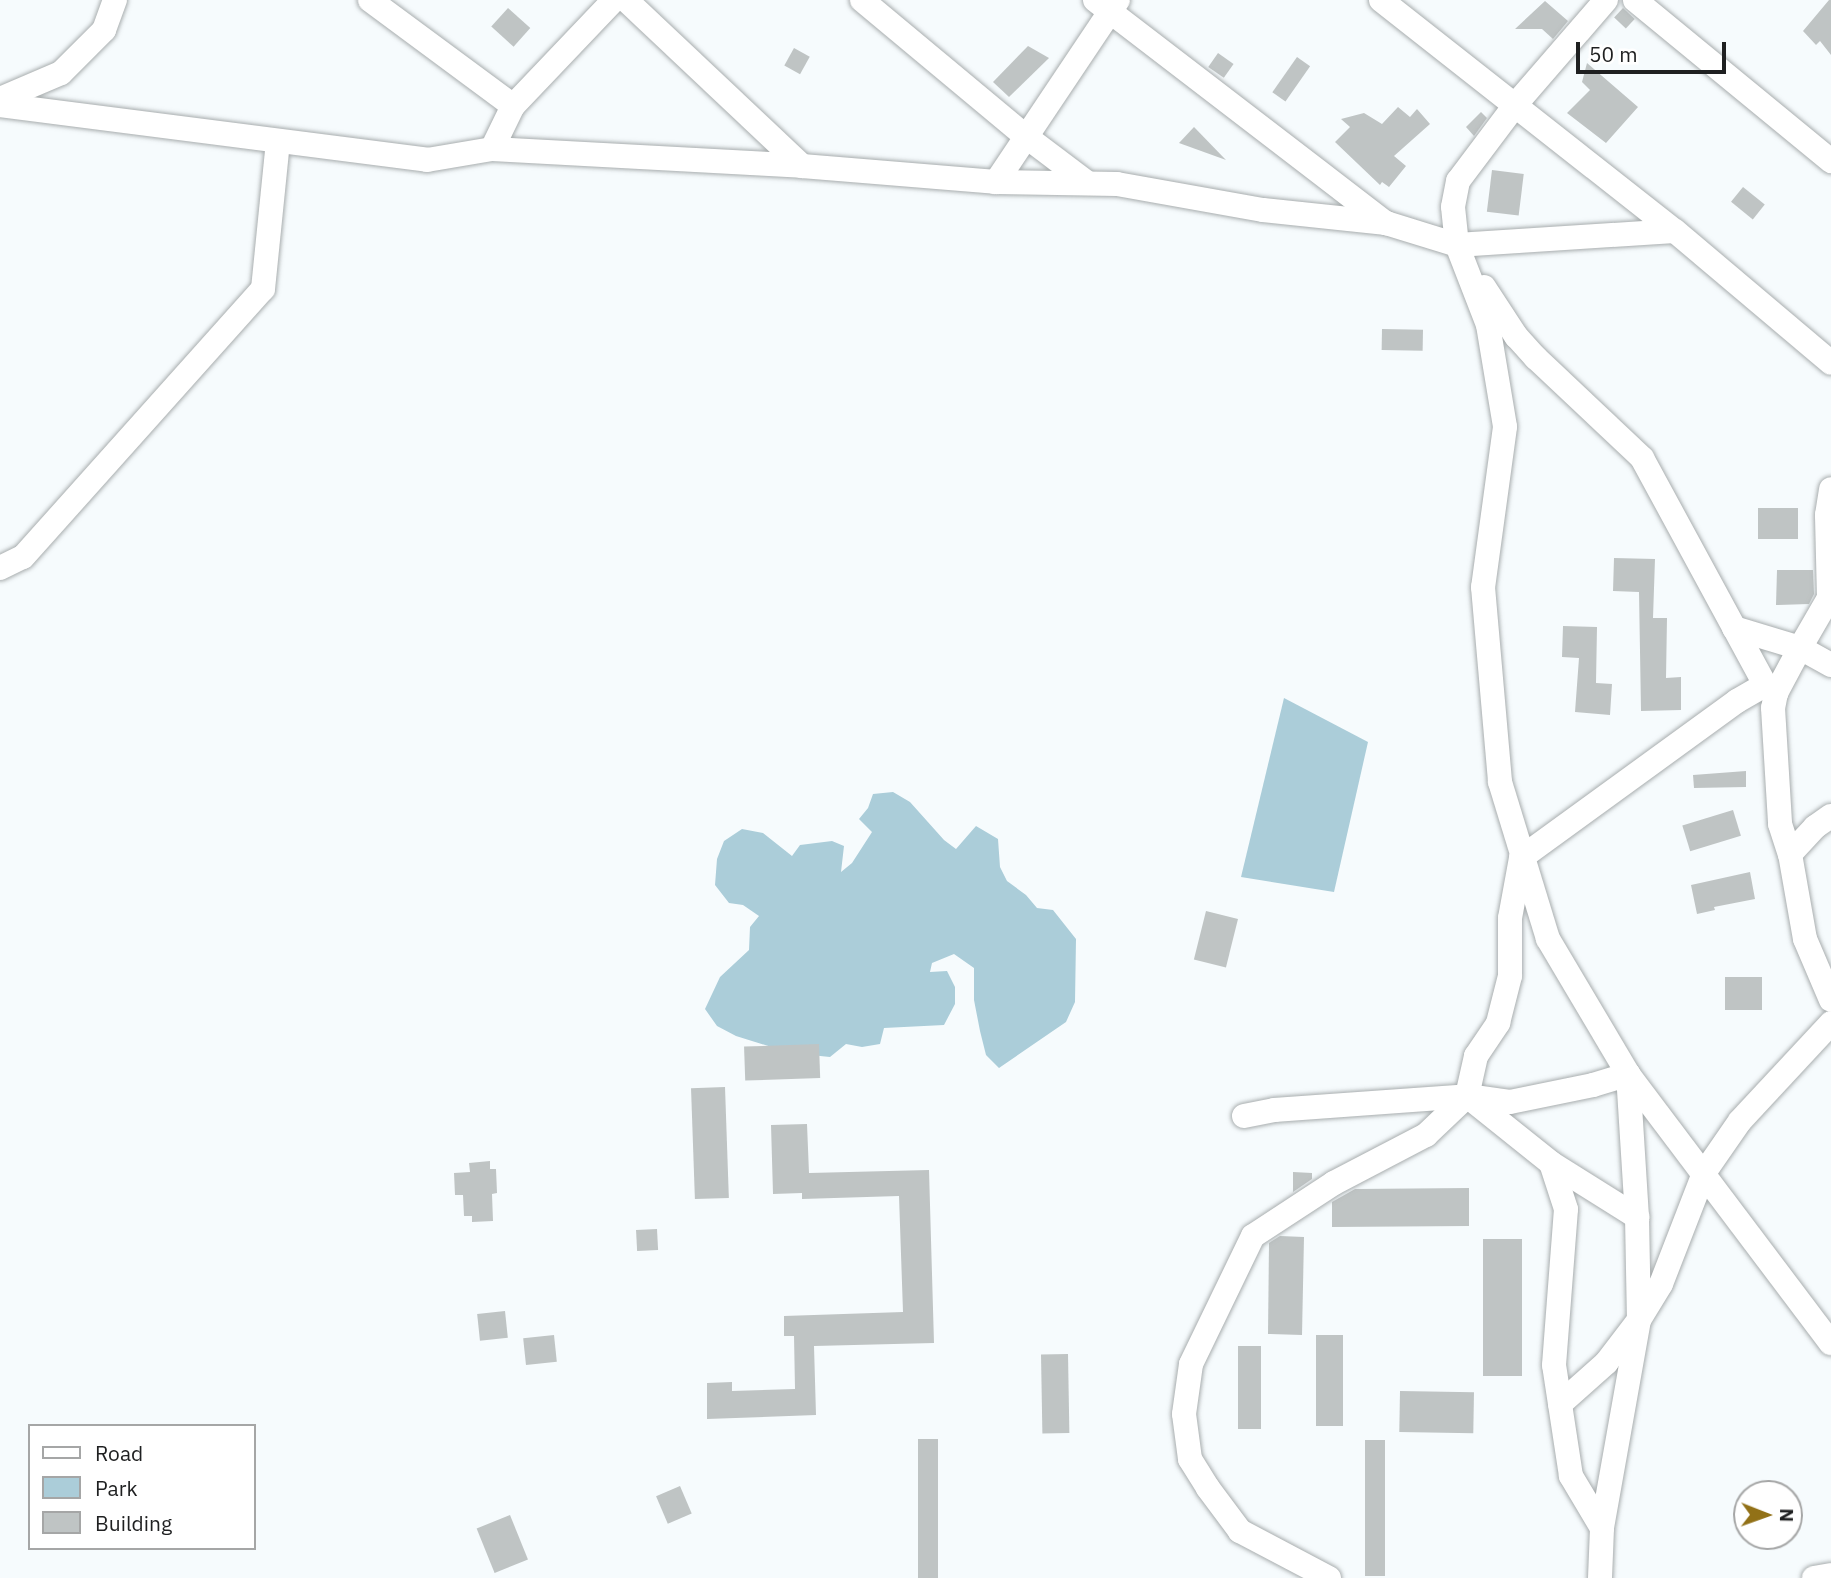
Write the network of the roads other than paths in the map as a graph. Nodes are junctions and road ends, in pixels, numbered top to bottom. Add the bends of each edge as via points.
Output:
1 (115, 0) edge
2 (370, 0) edge
3 (614, 0) edge
4 (626, 0) edge
5 (862, 0) edge
6 (1381, 0) edge
7 (1606, 0) edge
8 (1635, 0) edge
9 (1107, 4) edge
10 (0, 99) edge
11 (1516, 104) junction
12 (0, 105) edge
13 (513, 106) junction
14 (1024, 135) junction
15 (278, 142) junction
16 (492, 149) junction
17 (1831, 161) edge
18 (802, 166) junction
19 (1085, 181) junction
20 (996, 182) junction
21 (1386, 223) junction
22 (1675, 231) junction
23 (1457, 245) junction
24 (1831, 363) edge
25 (1831, 489) edge
26 (0, 568) edge
27 (1734, 628) junction
28 (1800, 648) junction
29 (1831, 665) edge
30 (1771, 689) junction
31 (1831, 816) edge
32 (1790, 854) junction
33 (1521, 858) junction
34 (1831, 1000) edge
35 (1831, 1023) edge
36 (1628, 1074) junction
37 (1467, 1096) junction
38 (1244, 1116) dead end
39 (1551, 1163) junction
40 (1704, 1172) junction
41 (1637, 1217) junction
42 (1831, 1311) edge
43 (1639, 1320) junction
44 (1831, 1343) edge
45 (1560, 1404) junction
46 (1602, 1528) junction
47 (1831, 1574) edge
48 (1329, 1578) edge
49 (1600, 1578) edge
50 (1814, 1578) edge

1 - 10 street via 104,30 61,73
2 - 13 street
3 - 13 street
4 - 18 street
5 - 14 street
6 - 11 street
7 - 11 street
8 - 17 street
9 - 14 street
9 - 21 street
11 - 22 street
11 - 23 street via 1458,181 1452,207
12 - 15 street
13 - 16 street
14 - 19 street
14 - 20 street
15 - 16 street via 427,160
15 - 26 street via 263,289 23,556
16 - 18 street
18 - 20 street
19 - 20 street
19 - 21 street via 1263,210
21 - 23 street
22 - 23 street
22 - 24 street
23 - 27 street via 1516,336 1642,458
23 - 33 street via 1488,325 1506,427 1483,587 1500,782
25 - 28 street via 1827,515 1829,598
27 - 28 street
27 - 30 street
28 - 29 street
28 - 30 street
30 - 32 street via 1780,824
30 - 33 street via 1737,701
31 - 32 street
32 - 34 street via 1805,939
33 - 36 street via 1548,939
33 - 37 street via 1510,918 1510,976 1498,1023 1476,1056
35 - 40 street via 1740,1121
36 - 37 street via 1510,1102
36 - 40 street
36 - 41 street
37 - 38 street
37 - 39 street
37 - 48 street via 1426,1135 1334,1183 1253,1236 1191,1364 1184,1414 1190,1459 1208,1488 1240,1531
39 - 41 street
39 - 45 street via 1566,1209 1554,1366
40 - 43 street via 1661,1284
40 - 44 street
41 - 43 street
42 - 44 street
43 - 45 street via 1606,1363
43 - 46 street
45 - 46 street via 1571,1476
46 - 49 street
47 - 50 street

